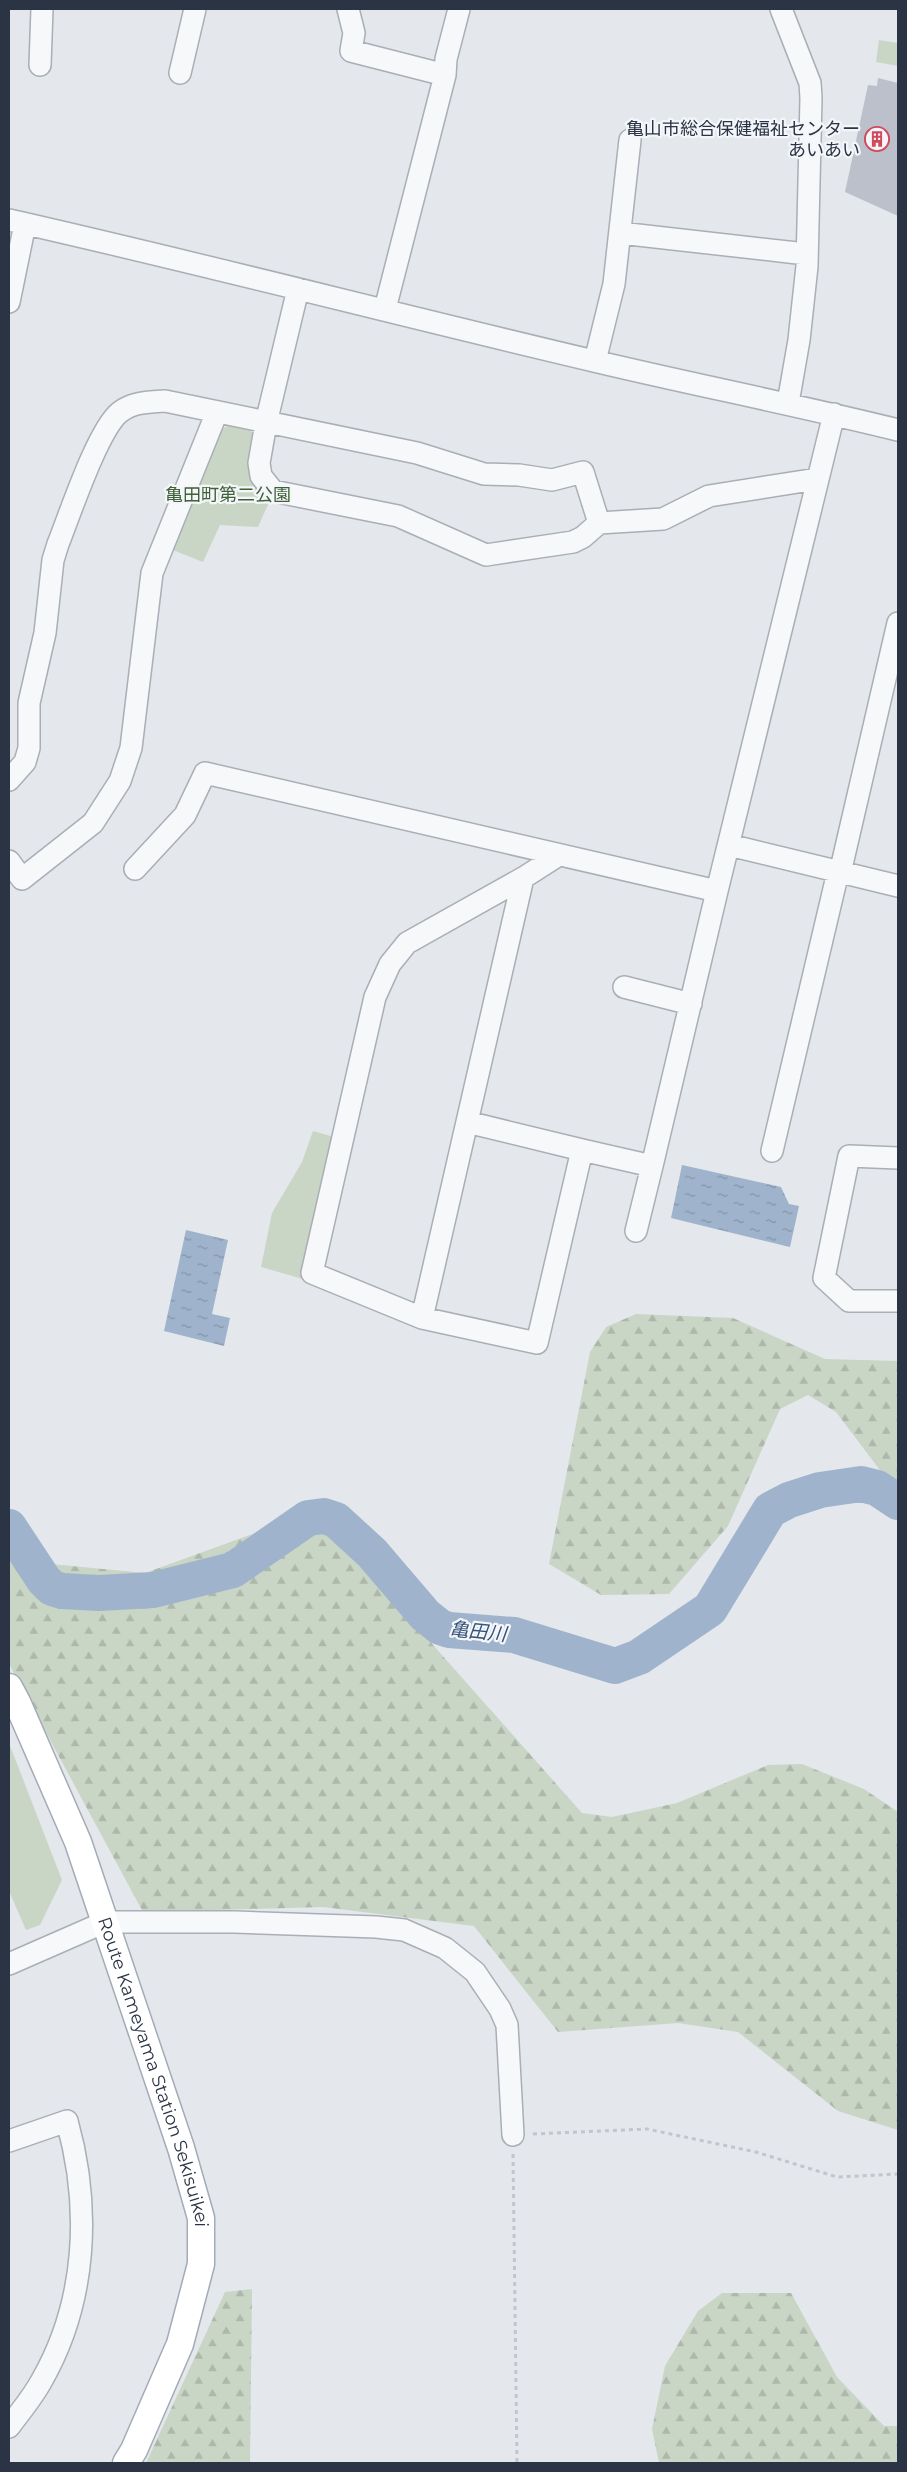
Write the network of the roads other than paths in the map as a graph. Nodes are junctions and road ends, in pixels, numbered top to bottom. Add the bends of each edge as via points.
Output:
1 (42, 9) edge
2 (195, 9) edge
3 (348, 9) edge
4 (459, 9) edge
5 (781, 9) edge
6 (40, 65) dead end
7 (180, 73) dead end
8 (445, 75) junction
9 (630, 140) dead end
10 (17, 222) edge
11 (620, 233) junction
12 (806, 254) junction
13 (298, 289) junction
14 (9, 302) edge
15 (384, 309) junction
16 (595, 361) junction
17 (788, 403) junction
18 (217, 412) junction
19 (834, 414) junction
20 (266, 423) junction
21 (898, 430) edge
22 (817, 480) junction
23 (600, 522) junction
24 (898, 623) edge
25 (9, 780) edge
26 (729, 845) junction
27 (559, 855) junction
28 (9, 861) edge
29 (135, 869) dead end
30 (839, 873) junction
31 (523, 878) junction
32 (898, 886) edge
33 (717, 891) junction
34 (624, 987) dead end
35 (691, 1004) junction
36 (466, 1122) junction
37 (582, 1150) junction
38 (772, 1151) dead end
39 (898, 1158) edge
40 (652, 1166) junction
41 (636, 1232) dead end
42 (898, 1301) edge
43 (422, 1318) junction
44 (9, 1687) edge
45 (105, 1922) junction
46 (9, 1964) edge
47 (513, 2134) road end
48 (9, 2141) edge
49 (9, 2427) edge
50 (126, 2463) edge

1 - 6 street
2 - 7 street
3 - 8 street via 354,33 351,51
4 - 8 street
5 - 12 street via 810,83
8 - 15 street
9 - 11 street
10 - 13 street
10 - 14 street
11 - 12 street
11 - 16 street via 614,284
12 - 17 street via 799,340
13 - 15 street
13 - 20 street
15 - 16 street
16 - 17 street
17 - 19 street
18 - 20 street
18 - 25 street via 165,401 149,402 122,410 105,428 53,560 45,633 29,703 29,748 25,762
18 - 28 street via 152,573 131,748 120,781 93,823 22,879
19 - 21 street
19 - 22 street
20 - 23 street via 417,454 484,474 552,480 583,472
20 - 23 street via 259,462 261,476 273,491 398,516 486,555 573,542
22 - 23 street via 709,496 663,519
22 - 26 street
24 - 30 street
26 - 30 street
26 - 33 street
27 - 29 street via 206,774 185,815
27 - 31 street
27 - 33 street
30 - 32 street
30 - 38 street
31 - 36 street
31 - 43 street via 407,943 390,964 373,1006 312,1273
33 - 35 street
34 - 35 street
35 - 40 street
36 - 37 street
36 - 43 street
37 - 40 street
37 - 43 street via 537,1343
39 - 42 street via 849,1156 824,1278 849,1301
40 - 41 street
44 - 45 main road, Route Kameyama Station Sekisuikei via 78,1842
45 - 46 street
45 - 47 street via 376,1926 404,1930 445,1948 475,1972 507,2025
45 - 50 main road, Route Kameyama Station Sekisuikei via 181,2148 201,2218 201,2264 180,2344
48 - 49 street via 67,2121 74,2145 83,2229 76,2290 56,2353 42,2382

